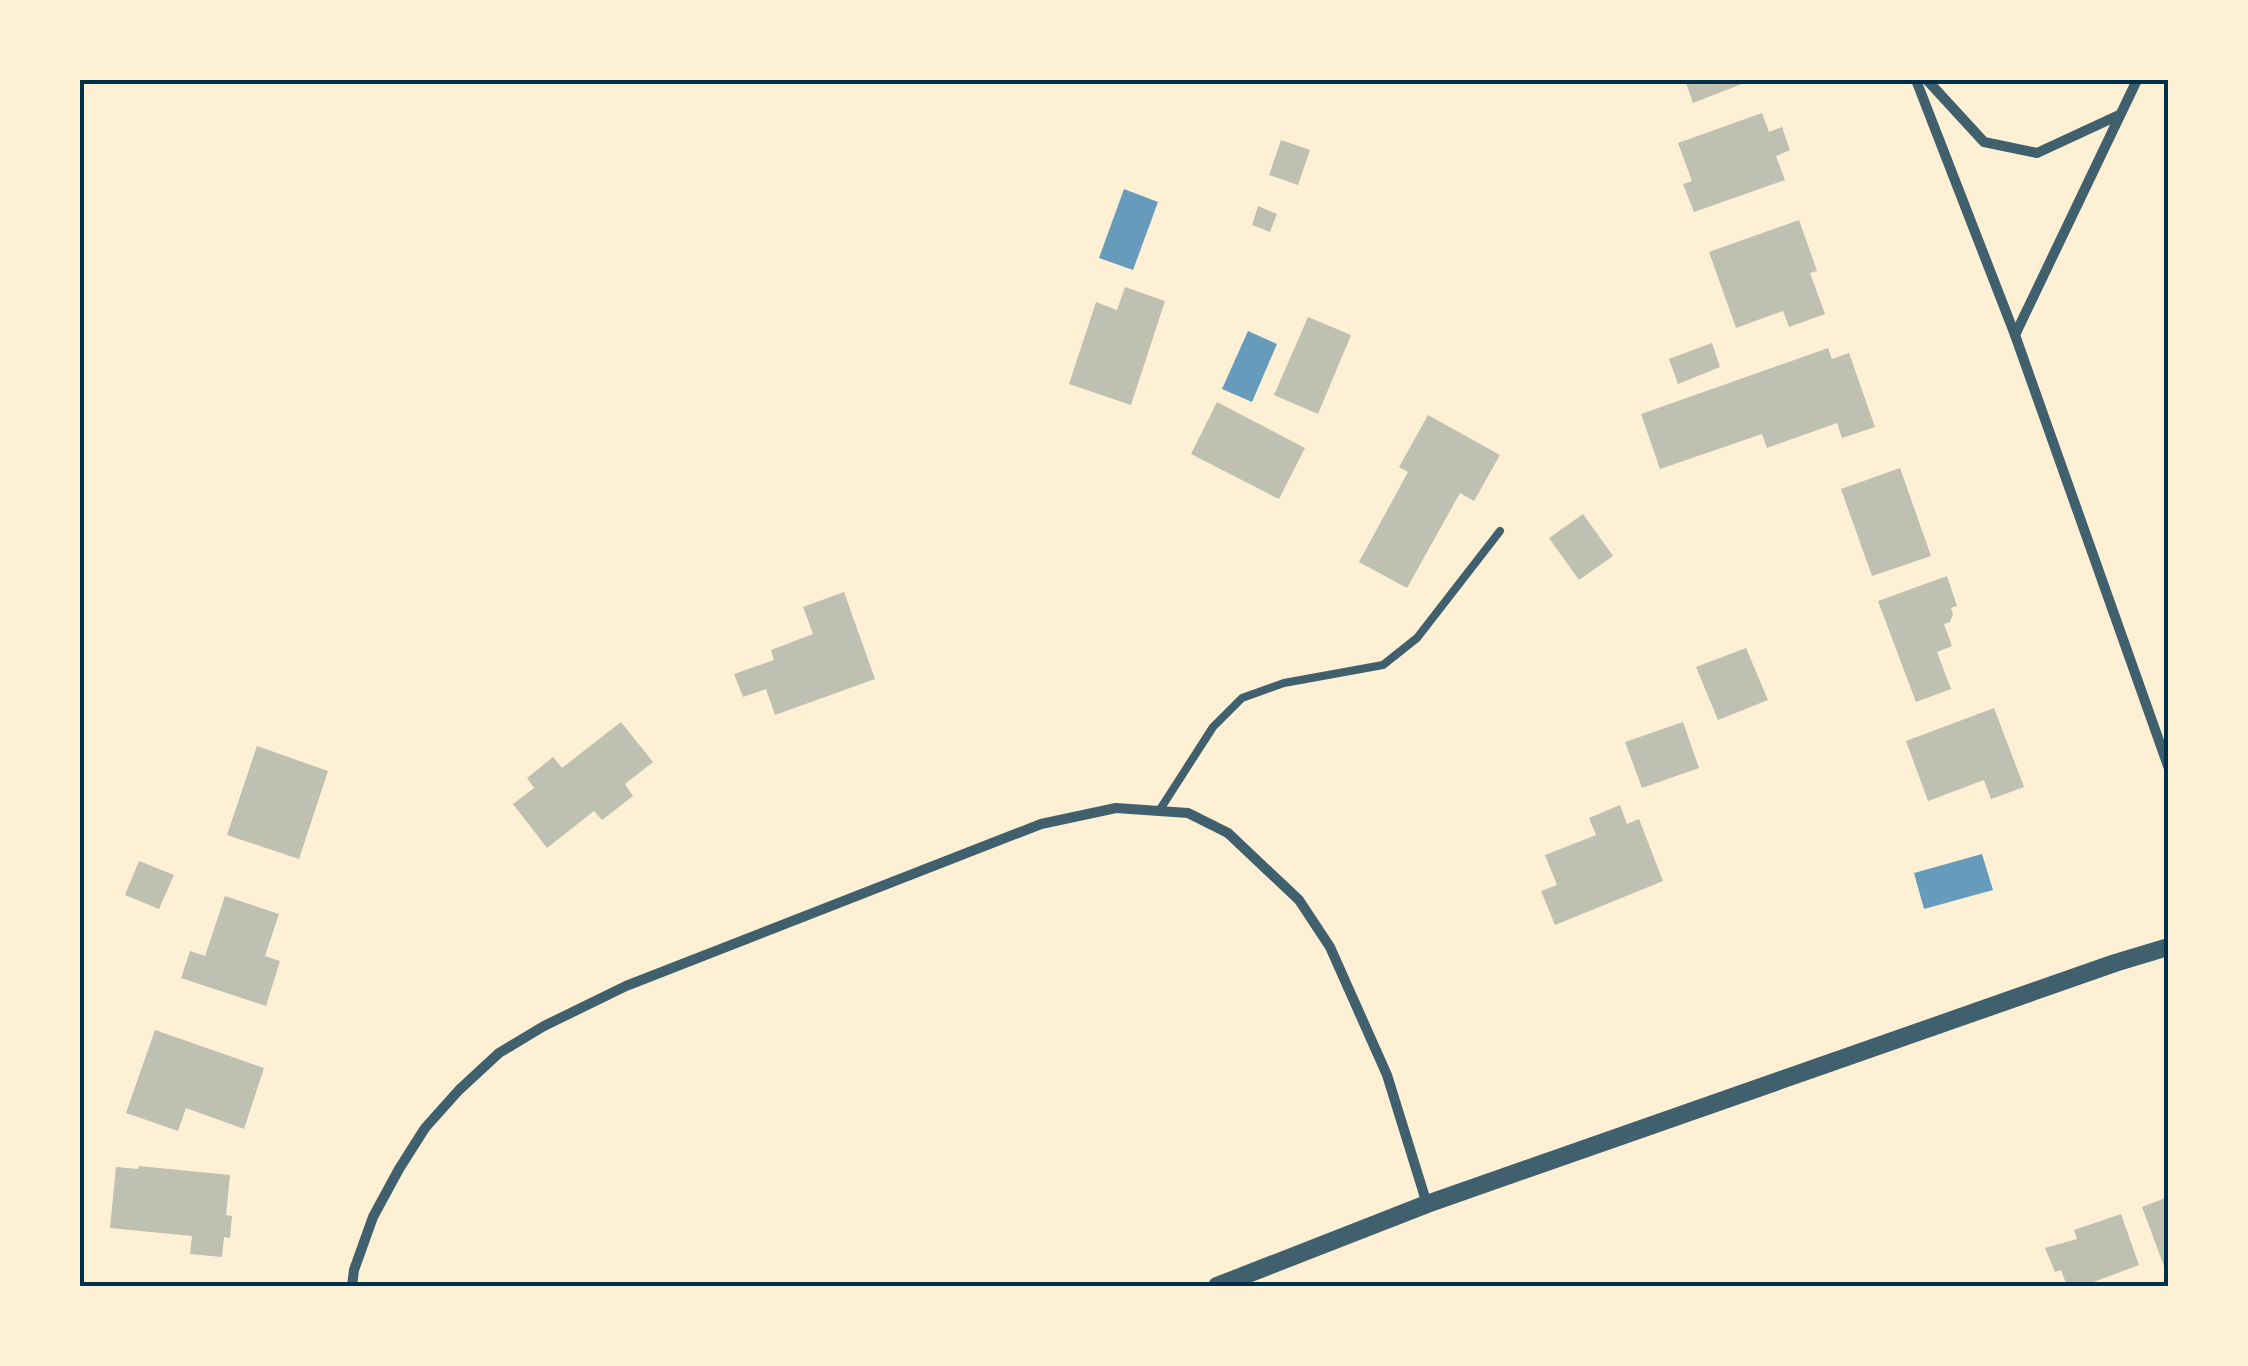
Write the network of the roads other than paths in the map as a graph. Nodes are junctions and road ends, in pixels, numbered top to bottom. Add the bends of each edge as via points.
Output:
1 (1916, 80) edge
2 (1927, 80) edge
3 (2137, 80) edge
4 (2120, 114) junction
5 (2015, 335) junction
6 (1500, 531) dead end
7 (2168, 766) edge
8 (1159, 811) junction
9 (2168, 947) edge
10 (1427, 1204) junction
11 (352, 1286) edge
12 (1217, 1286) edge

1 - 5 street
2 - 4 street via 1984,142 2037,153
3 - 4 street
4 - 5 street
5 - 7 street
6 - 8 lane via 1418,638 1383,665 1242,698 1213,727
8 - 10 street via 1188,813 1228,832 1299,900 1330,946 1387,1075
8 - 11 street via 1116,808 1042,824 626,986 544,1026 499,1053 425,1128 373,1217
9 - 10 street
10 - 12 street

